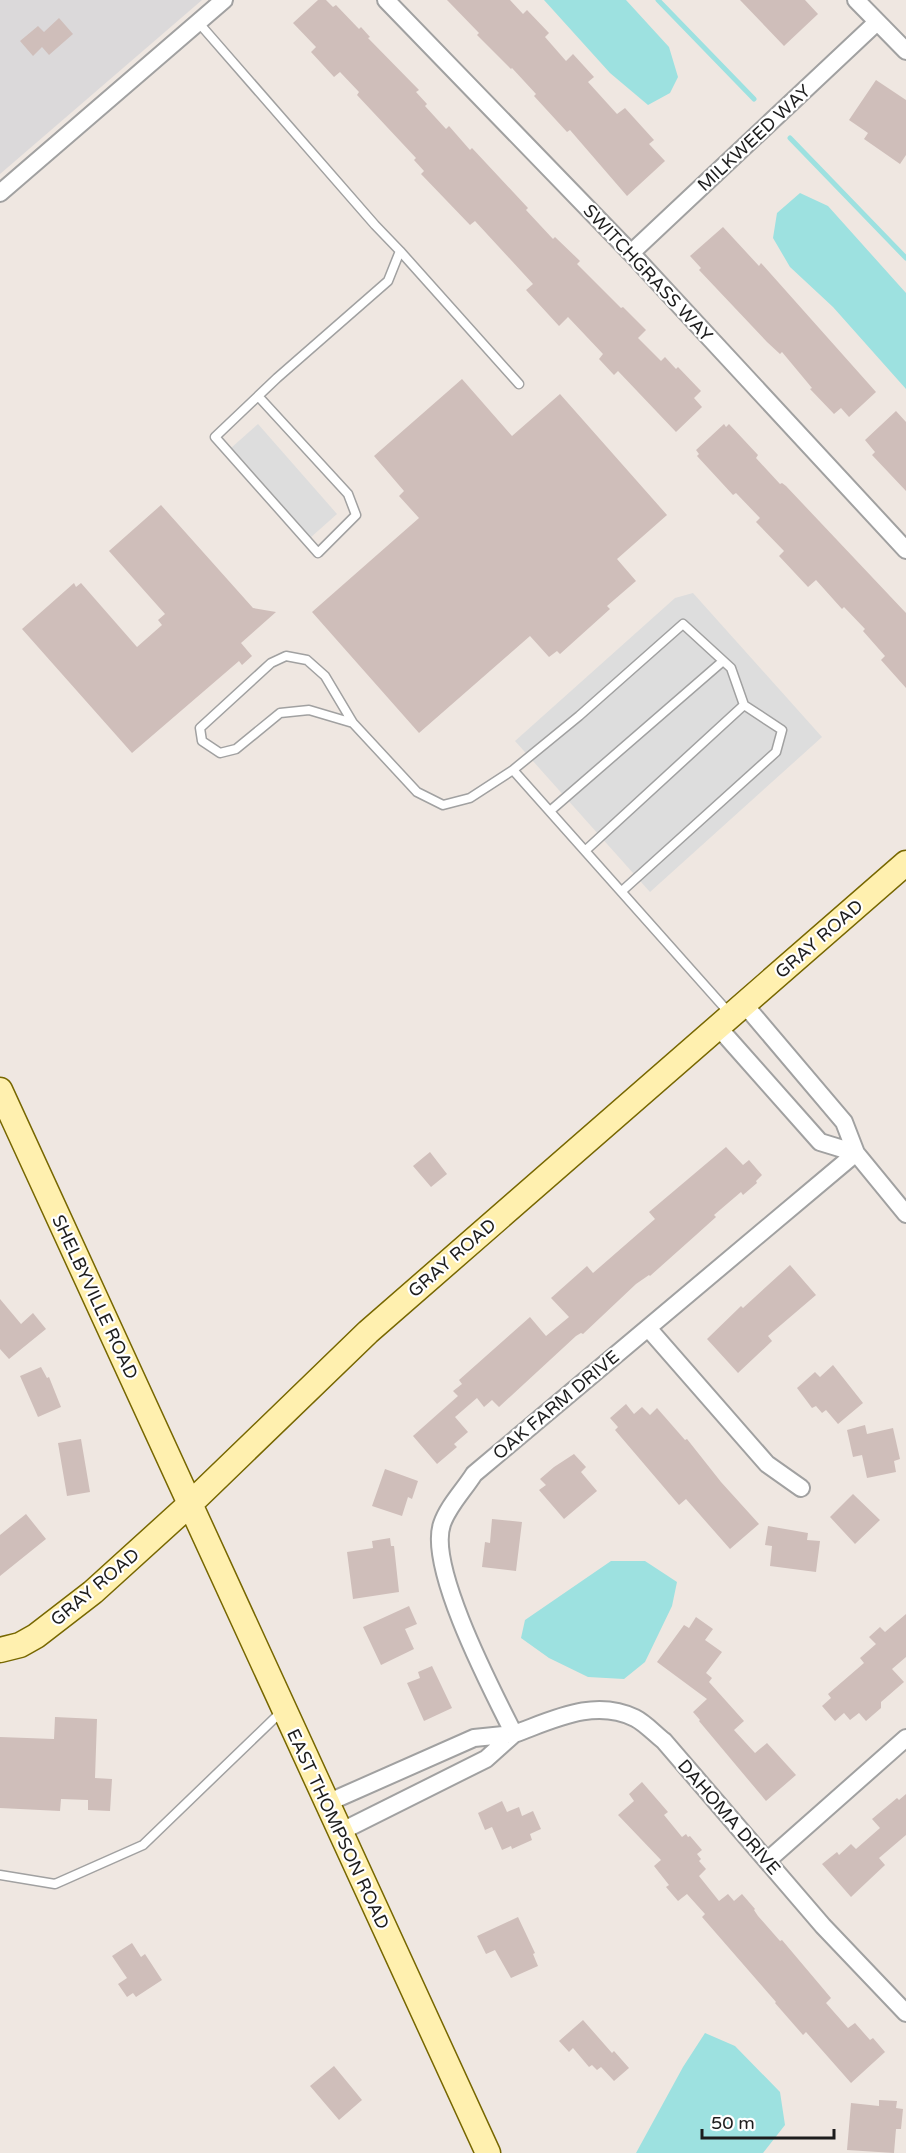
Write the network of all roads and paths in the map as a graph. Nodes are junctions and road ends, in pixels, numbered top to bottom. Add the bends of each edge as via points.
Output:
1 (224, 0) edge
2 (386, 0) edge
3 (856, 0) edge
4 (198, 22) junction
5 (878, 22) junction
6 (906, 51) edge
7 (0, 193) edge
8 (400, 250) junction
9 (631, 253) junction
10 (519, 384) dead end
11 (258, 396) junction
12 (906, 550) edge
13 (723, 661) junction
14 (744, 705) junction
15 (353, 723) junction
16 (513, 770) junction
17 (550, 811) junction
18 (586, 850) junction
19 (906, 863) edge
20 (622, 891) junction
21 (731, 1016) junction
22 (0, 1090) edge
23 (856, 1153) junction
24 (906, 1214) edge
25 (648, 1328) junction
26 (801, 1488) dead end
27 (190, 1504) junction
28 (0, 1650) edge
29 (284, 1709) junction
30 (514, 1734) junction
31 (906, 1738) edge
32 (327, 1803) junction
33 (340, 1832) junction
34 (767, 1861) junction
35 (0, 1875) edge
36 (906, 2013) edge
37 (488, 2153) edge

1 - 4 street
2 - 9 street, SWITCHGRASS WAY
3 - 5 street
4 - 7 street
4 - 8 lane
5 - 6 street
5 - 9 street, MILKWEED WAY
8 - 10 lane
8 - 11 lane via 388,281
9 - 12 street, SWITCHGRASS WAY
11 - 11 lane via 215,437 318,553 356,515 348,494
13 - 14 lane via 731,668
13 - 16 lane via 683,624
13 - 17 lane
14 - 18 lane
14 - 20 lane via 782,730 776,752
15 - 15 lane via 309,710 280,713 236,748 220,753 202,741 200,728 271,663 286,656 307,660 325,676
15 - 16 lane via 417,792 443,805 470,798
16 - 17 lane
17 - 18 lane
18 - 20 lane
19 - 21 main road, GRAY ROAD
20 - 21 lane
21 - 23 street via 844,1122
21 - 23 street via 820,1142
21 - 27 main road, GRAY ROAD via 368,1332
22 - 27 main road, SHELBYVILLE ROAD
23 - 24 street
23 - 25 street, OAK FARM DRIVE
25 - 26 street via 767,1464
25 - 30 street, OAK FARM DRIVE via 474,1474 441,1526 447,1581 471,1648
27 - 28 main road, GRAY ROAD via 93,1592 44,1630 20,1645
27 - 29 main road, EAST THOMPSON ROAD
29 - 32 main road, EAST THOMPSON ROAD
29 - 35 lane via 143,1845 54,1884
30 - 32 street, DAHOMA DRIVE via 474,1738
30 - 33 street, DAHOMA DRIVE via 486,1759
30 - 34 street, DAHOMA DRIVE via 573,1713 602,1709 637,1719 664,1741
31 - 34 street
32 - 33 main road, EAST THOMPSON ROAD
33 - 37 main road, EAST THOMPSON ROAD
34 - 36 street, DAHOMA DRIVE

